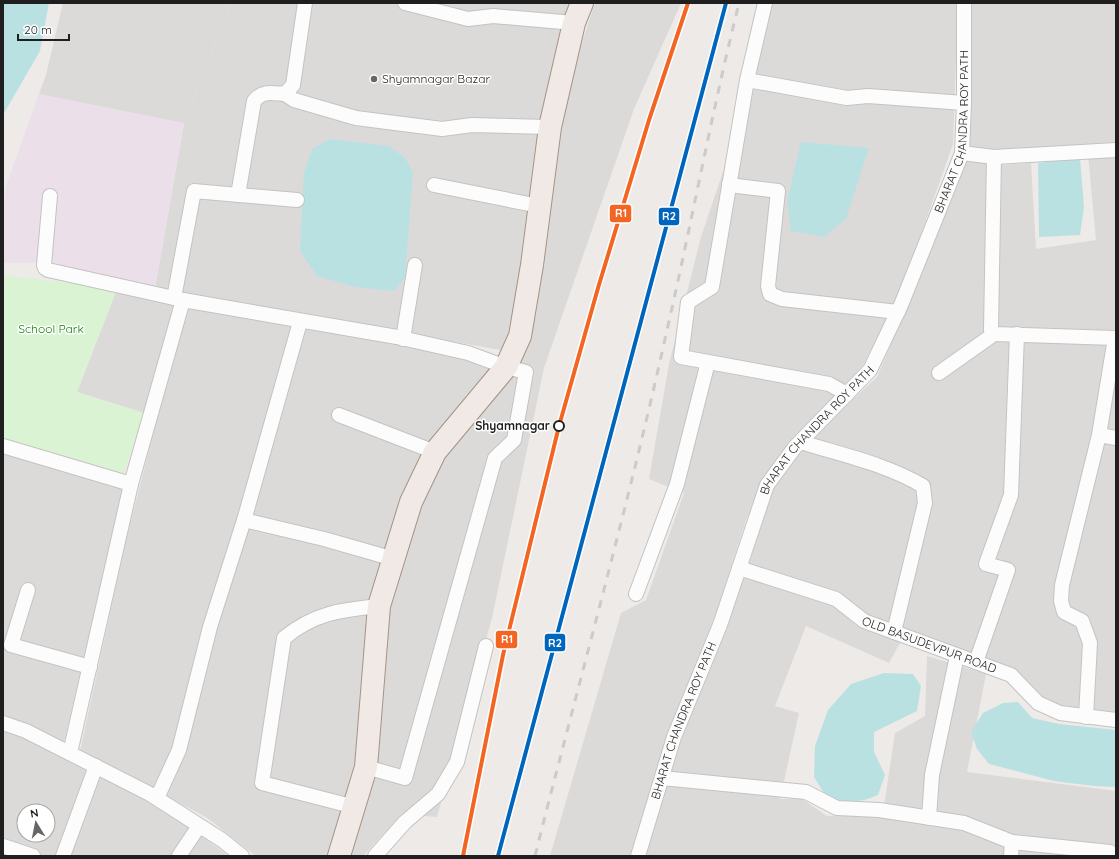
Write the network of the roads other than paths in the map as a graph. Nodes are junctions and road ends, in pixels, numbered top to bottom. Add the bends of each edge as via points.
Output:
1 (305, 3) edge
2 (405, 3) edge
3 (582, 3) edge
4 (765, 3) edge
5 (964, 3) edge
6 (574, 23) junction
7 (747, 80) junction
8 (286, 94) junction
9 (964, 103) junction
10 (550, 127) junction
11 (1116, 150) edge
12 (962, 153) junction
13 (994, 157) junction
14 (434, 185) dead end
15 (729, 185) junction
16 (238, 195) junction
17 (50, 196) dead end
18 (297, 200) dead end
19 (539, 206) junction
20 (415, 265) dead end
21 (179, 299) junction
22 (898, 312) junction
23 (300, 322) junction
24 (994, 334) junction
25 (1017, 334) junction
26 (1115, 338) edge
27 (403, 339) junction
28 (708, 362) junction
29 (506, 367) junction
30 (939, 373) dead end
31 (846, 394) junction
32 (339, 415) dead end
33 (1099, 435) junction
34 (1116, 438) edge
35 (801, 442) junction
36 (3, 446) edge
37 (435, 452) junction
38 (131, 484) junction
39 (244, 520) junction
40 (394, 558) junction
41 (739, 568) junction
42 (28, 590) dead end
43 (636, 594) dead end
44 (379, 606) junction
45 (894, 632) junction
46 (486, 646) dead end
47 (957, 656) junction
48 (976, 662) junction
49 (90, 667) junction
50 (1086, 717) junction
51 (1116, 720) edge
52 (3, 723) edge
53 (70, 753) junction
54 (96, 766) junction
55 (366, 767) junction
56 (662, 778) junction
57 (157, 798) junction
58 (355, 807) junction
59 (929, 818) junction
60 (199, 826) junction
61 (1012, 842) junction
62 (3, 846) edge
63 (1110, 852) dead end
64 (33, 856) edge
65 (63, 856) edge
66 (178, 856) edge
67 (242, 856) edge
68 (339, 856) edge
69 (375, 856) edge
70 (638, 856) edge
71 (1011, 856) edge

1 - 8 street via 293,85
2 - 6 street via 468,19 493,16
3 - 6 main road
4 - 7 street
5 - 9 street, BHARAT CHANDRA ROY PATH
6 - 10 main road
7 - 9 street via 847,98 868,96
7 - 15 street
8 - 10 street via 294,100 356,118 442,129 472,125
8 - 16 street via 266,93 259,95 254,101
9 - 12 street, BHARAT CHANDRA ROY PATH
10 - 19 main road
11 - 13 street
12 - 13 street
12 - 22 street, BHARAT CHANDRA ROY PATH
13 - 24 street via 990,325
14 - 19 street
15 - 22 street via 778,191 768,286 770,294 782,299
15 - 28 street via 712,287 688,302 681,356
16 - 18 street
16 - 21 street via 194,191
17 - 21 street via 45,268
19 - 29 main road via 521,329
20 - 27 street
21 - 23 street
21 - 38 street
22 - 31 street, BHARAT CHANDRA ROY PATH via 870,370
23 - 27 street
23 - 39 street
24 - 25 street
24 - 30 street
25 - 26 street
25 - 48 street via 1011,495 986,564 1008,570
26 - 33 street
27 - 29 street via 468,353
28 - 31 street via 829,384
28 - 43 street via 678,484
29 - 37 main road
29 - 55 street via 526,372 514,440 495,458 405,778
31 - 35 street, BHARAT CHANDRA ROY PATH
32 - 37 street
33 - 34 street
33 - 50 street via 1062,584 1061,601 1064,612 1082,621 1090,643
35 - 41 street, BHARAT CHANDRA ROY PATH via 794,447 767,485
35 - 45 street via 910,478 923,486 925,503
36 - 38 street
37 - 40 main road via 411,502
38 - 49 street
39 - 40 street
39 - 57 street via 210,627 178,750
40 - 44 main road
41 - 45 street, OLD BASUDEVPUR ROAD via 836,599 864,621
41 - 56 street, BHARAT CHANDRA ROY PATH via 720,625 674,737
42 - 49 street via 11,644
44 - 55 main road
44 - 58 street via 316,617 298,626 284,638 262,783
45 - 47 street, OLD BASUDEVPUR ROAD
46 - 69 street via 457,762 438,794 404,822
47 - 48 street, OLD BASUDEVPUR ROAD
47 - 59 street via 932,775
48 - 50 street, OLD BASUDEVPUR ROAD via 1011,675 1038,703 1060,713
49 - 53 street
50 - 51 street, OLD BASUDEVPUR ROAD
52 - 53 street via 26,730
53 - 54 street
54 - 57 street
54 - 65 street
55 - 58 main road
56 - 59 street via 806,792 837,808 879,810
56 - 70 street, BHARAT CHANDRA ROY PATH
57 - 60 street
58 - 68 main road
59 - 61 street via 964,823
60 - 66 street
60 - 67 street
61 - 63 street
61 - 71 street
62 - 64 street

